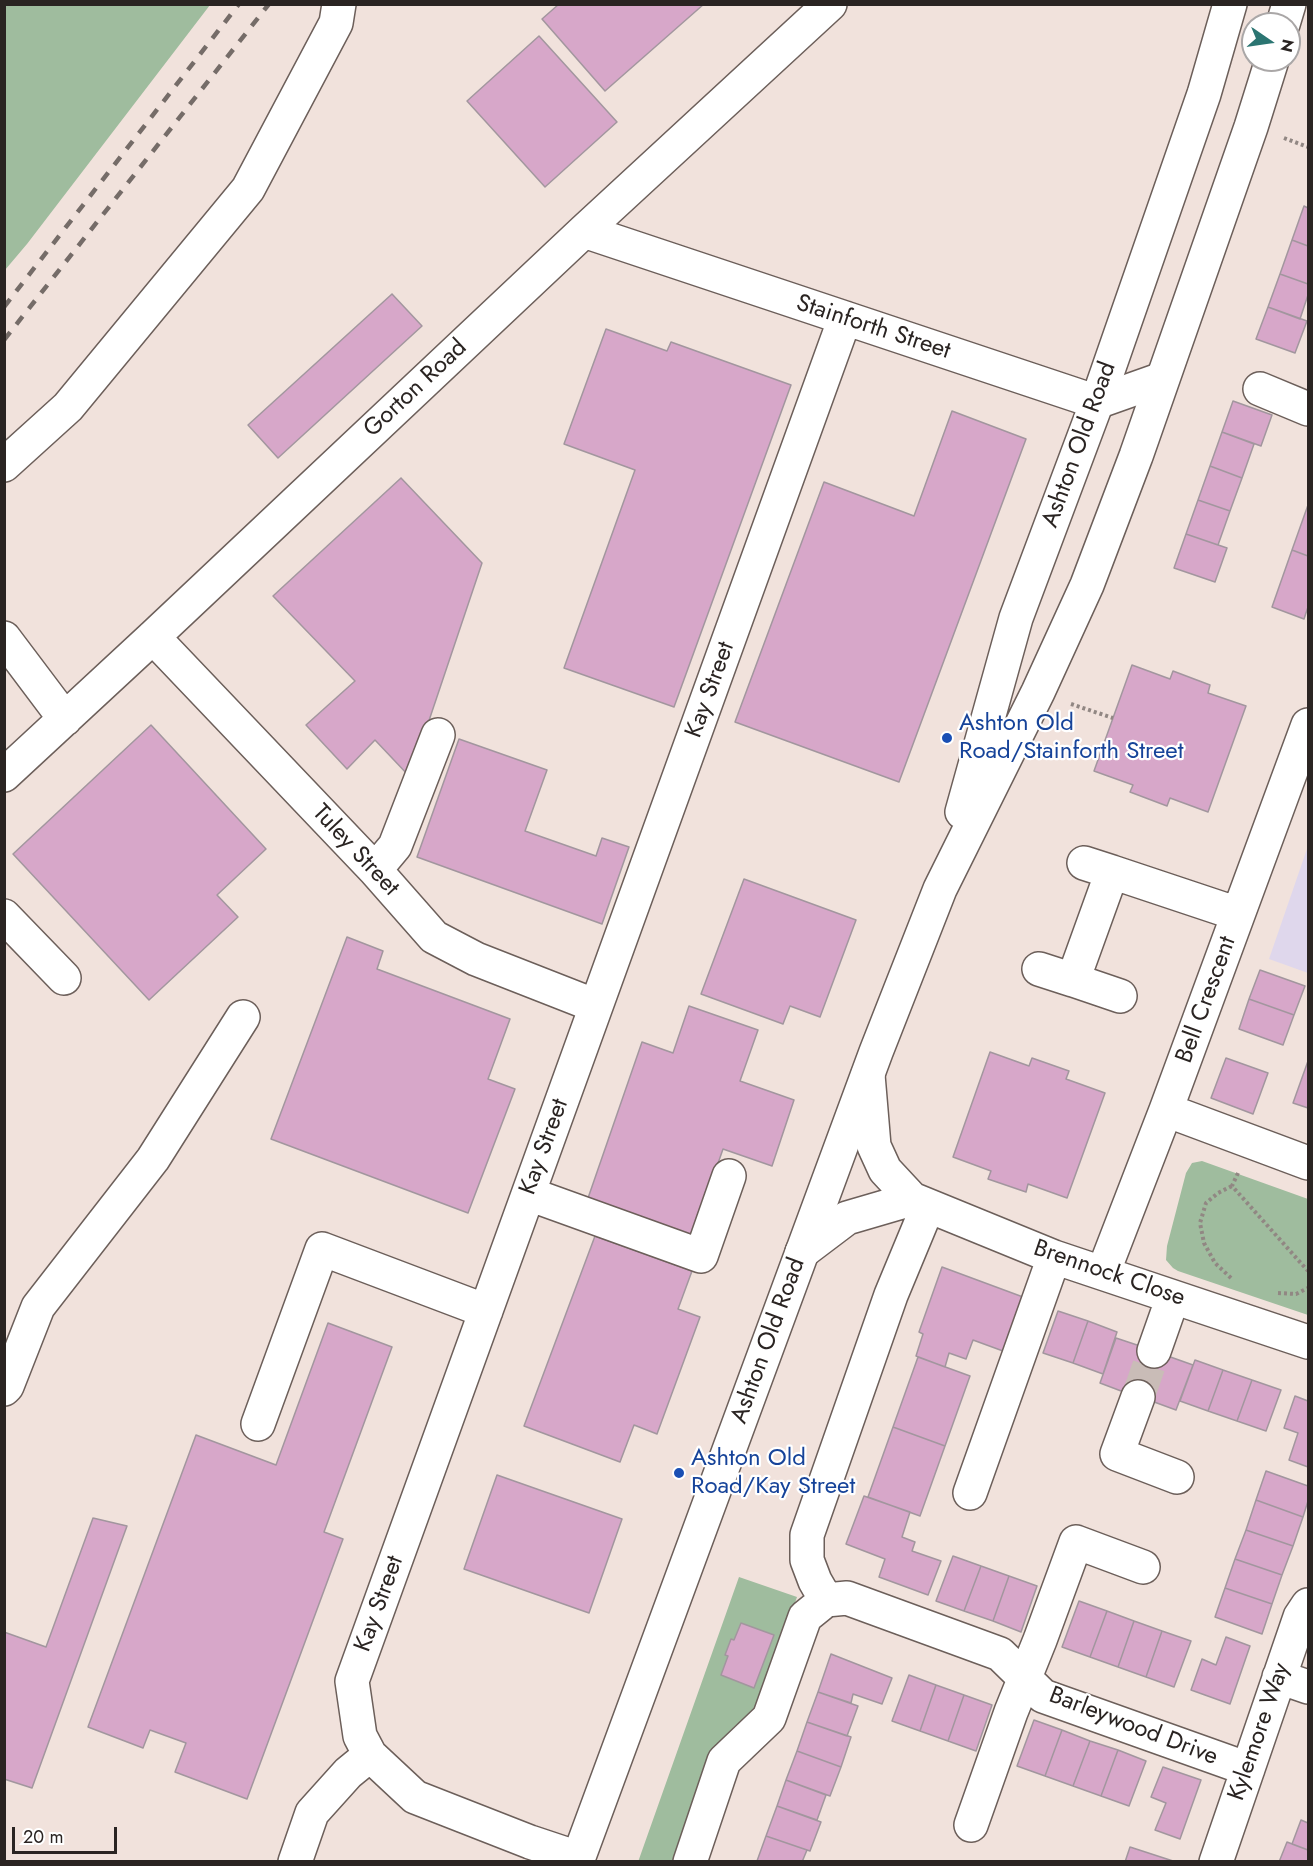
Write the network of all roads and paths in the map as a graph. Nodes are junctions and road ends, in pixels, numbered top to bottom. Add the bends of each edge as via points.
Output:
1 (339, 4) edge
2 (830, 4) edge
3 (1230, 4) edge
4 (1268, 72) edge
5 (1274, 135) dead end
6 (1308, 147) edge
7 (584, 231) junction
8 (845, 318) junction
9 (1162, 379) junction
10 (1260, 389) dead end
11 (1097, 402) junction
12 (1308, 409) edge
13 (4, 465) edge
14 (153, 637) junction
15 (4, 638) edge
16 (1064, 701) dead end
17 (1113, 718) dead end
18 (65, 719) junction
19 (1308, 725) edge
20 (438, 735) dead end
21 (4, 775) edge
22 (375, 870) junction
23 (940, 889) junction
24 (1239, 914) junction
25 (4, 916) edge
26 (1039, 969) dead end
27 (64, 978) dead end
28 (1073, 980) junction
29 (1120, 996) dead end
30 (596, 1006) junction
31 (243, 1017) dead end
32 (868, 1075) junction
33 (1166, 1110) junction
34 (1250, 1141) junction
35 (1308, 1163) edge
36 (729, 1176) dead end
37 (1232, 1186) junction
38 (529, 1194) junction
39 (920, 1203) junction
40 (802, 1252) junction
41 (1054, 1257) junction
42 (1308, 1271) edge
43 (1103, 1273) junction
44 (1237, 1281) dead end
45 (1308, 1288) edge
46 (1276, 1293) dead end
47 (1173, 1297) junction
48 (486, 1311) junction
49 (1308, 1342) edge
50 (1154, 1351) tunnel mouth
51 (4, 1389) edge
52 (1138, 1397) tunnel mouth
53 (258, 1424) dead end
54 (1177, 1477) dead end
55 (970, 1493) dead end
56 (1143, 1567) dead end
57 (826, 1600) junction
58 (1308, 1605) edge
59 (1025, 1677) junction
60 (1294, 1682) edge
61 (370, 1755) junction
62 (1248, 1769) junction
63 (971, 1825) dead end
64 (578, 1860) edge
65 (295, 1862) edge
66 (690, 1862) edge
67 (1216, 1862) edge

1 - 13 main road via 336,23 248,189 68,407
2 - 7 main road, Gorton Road
3 - 11 main road, Ashton Old Road via 1204,94
4 - 9 main road, Ashton Old Road
5 - 6 path
7 - 8 main road, Stainforth Street
7 - 14 main road, Gorton Road
8 - 11 main road, Stainforth Street
8 - 30 main road, Kay Street
9 - 11 main road
9 - 23 main road, Ashton Old Road via 1087,585
10 - 12 main road
11 - 23 main road, Ashton Old Road via 1016,618
14 - 18 main road, Gorton Road
14 - 22 main road, Tuley Street
15 - 18 main road
16 - 17 path
18 - 21 main road, Gorton Road
19 - 24 main road, Bell Crescent
20 - 22 main road via 395,846
22 - 30 main road, Tuley Street via 434,937
23 - 32 main road, Ashton Old Road
24 - 28 main road via 1098,868
24 - 33 main road, Bell Crescent
25 - 27 main road
26 - 28 main road
28 - 29 main road
30 - 38 main road, Kay Street
31 - 51 main road via 153,1159 38,1307
32 - 39 main road, Brennock Close via 874,1146 885,1170
32 - 40 main road, Ashton Old Road
33 - 34 main road
33 - 43 main road, Bell Crescent
34 - 35 main road
34 - 37 path
36 - 38 main road via 701,1256
37 - 42 path
37 - 44 path via 1206,1203 1200,1223 1204,1243 1215,1263
38 - 48 main road, Kay Street
39 - 40 main road via 847,1218
39 - 41 main road, Brennock Close
39 - 57 main road via 807,1535 807,1560
40 - 64 main road, Ashton Old Road
41 - 43 main road, Brennock Close
41 - 55 main road
43 - 47 main road, Brennock Close
45 - 46 path via 1296,1294
47 - 49 main road, Brennock Close
47 - 50 main road
48 - 53 main road via 322,1249
48 - 61 main road, Kay Street via 352,1681 360,1736
52 - 54 main road via 1117,1454
56 - 59 main road via 1076,1542
57 - 59 main road, Barleywood Drive via 847,1599 1000,1653
57 - 66 main road via 805,1617 769,1718 724,1761
58 - 60 main road, Kylemore Way via 1300,1617
59 - 62 main road, Barleywood Drive via 1043,1696
59 - 63 main road
60 - 62 main road, Kylemore Way
61 - 64 main road, Kay Street via 415,1797
61 - 65 main road via 312,1812
62 - 67 main road, Kylemore Way

